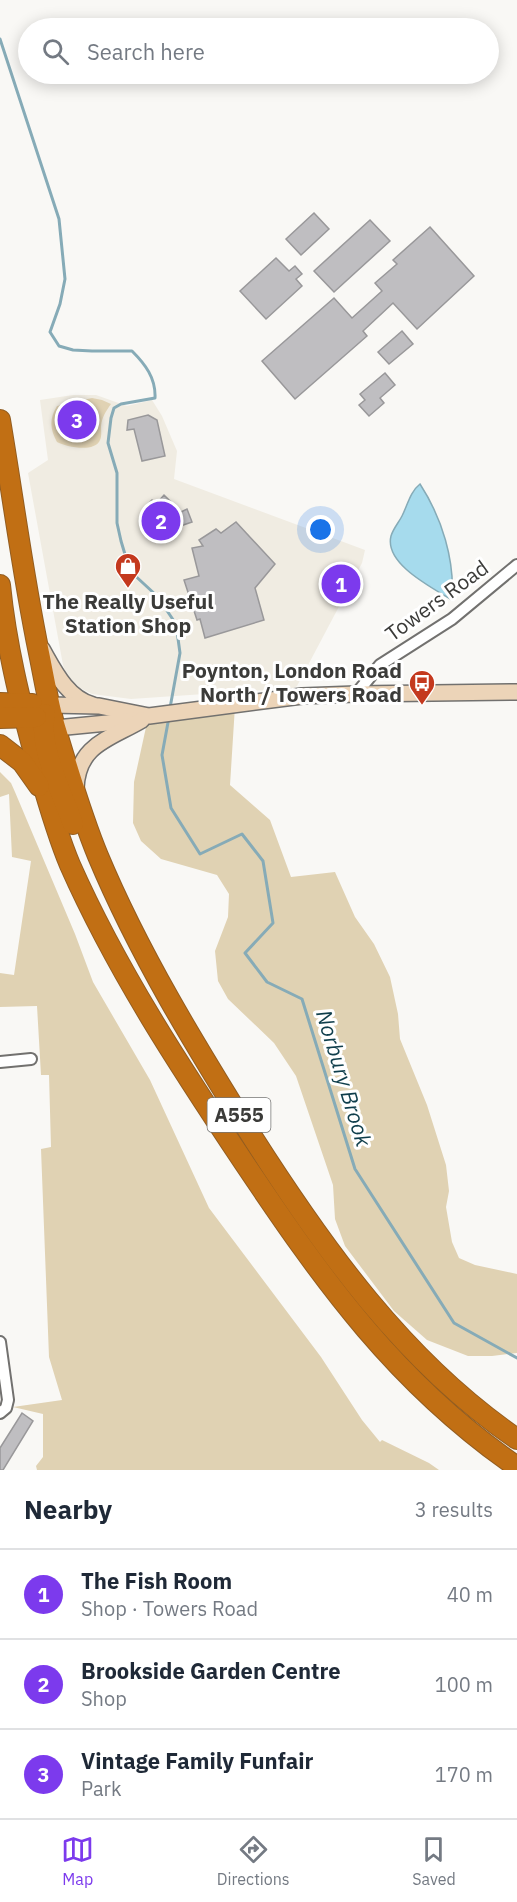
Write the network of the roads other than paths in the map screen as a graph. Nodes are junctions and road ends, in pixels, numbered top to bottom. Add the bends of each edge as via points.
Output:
1 (0, 420) edge
2 (8, 471) junction
3 (517, 565) edge
4 (0, 585) edge
5 (36, 638) junction
6 (10, 653) junction
7 (0, 681) edge
8 (517, 692) edge
9 (356, 694) junction
10 (0, 704) edge
11 (99, 706) junction
12 (38, 717) junction
13 (150, 717) junction
14 (0, 718) edge
15 (0, 734) edge
16 (0, 745) edge
17 (75, 790) junction
18 (47, 798) junction
19 (114, 952) junction
20 (31, 1059) dead end
21 (0, 1062) edge
22 (0, 1342) edge
23 (0, 1412) edge
24 (517, 1439) edge
25 (517, 1467) edge

1 - 2 highway, A555
2 - 5 highway, A555
2 - 12 highway via 13,578
3 - 9 street, Towers Road via 452,619 380,665
4 - 6 highway, A555
5 - 11 main road via 58,677 76,697
5 - 12 highway, A555
6 - 7 highway
6 - 12 highway, A555
8 - 9 main road
9 - 13 main road via 302,696
10 - 12 highway
11 - 12 main road
11 - 13 main road
12 - 13 main road
12 - 14 highway
12 - 15 highway
12 - 17 highway, A555
12 - 18 highway, A555
12 - 19 highway
13 - 17 main road via 90,749 81,764
16 - 18 highway via 22,762
17 - 24 highway, A555 via 97,854 154,973 188,1034 305,1216 382,1316 421,1359
18 - 19 highway, A555 via 69,862
19 - 25 highway, A555 via 167,1045 277,1212 365,1330 442,1410
20 - 21 street
22 - 23 street via 8,1400

